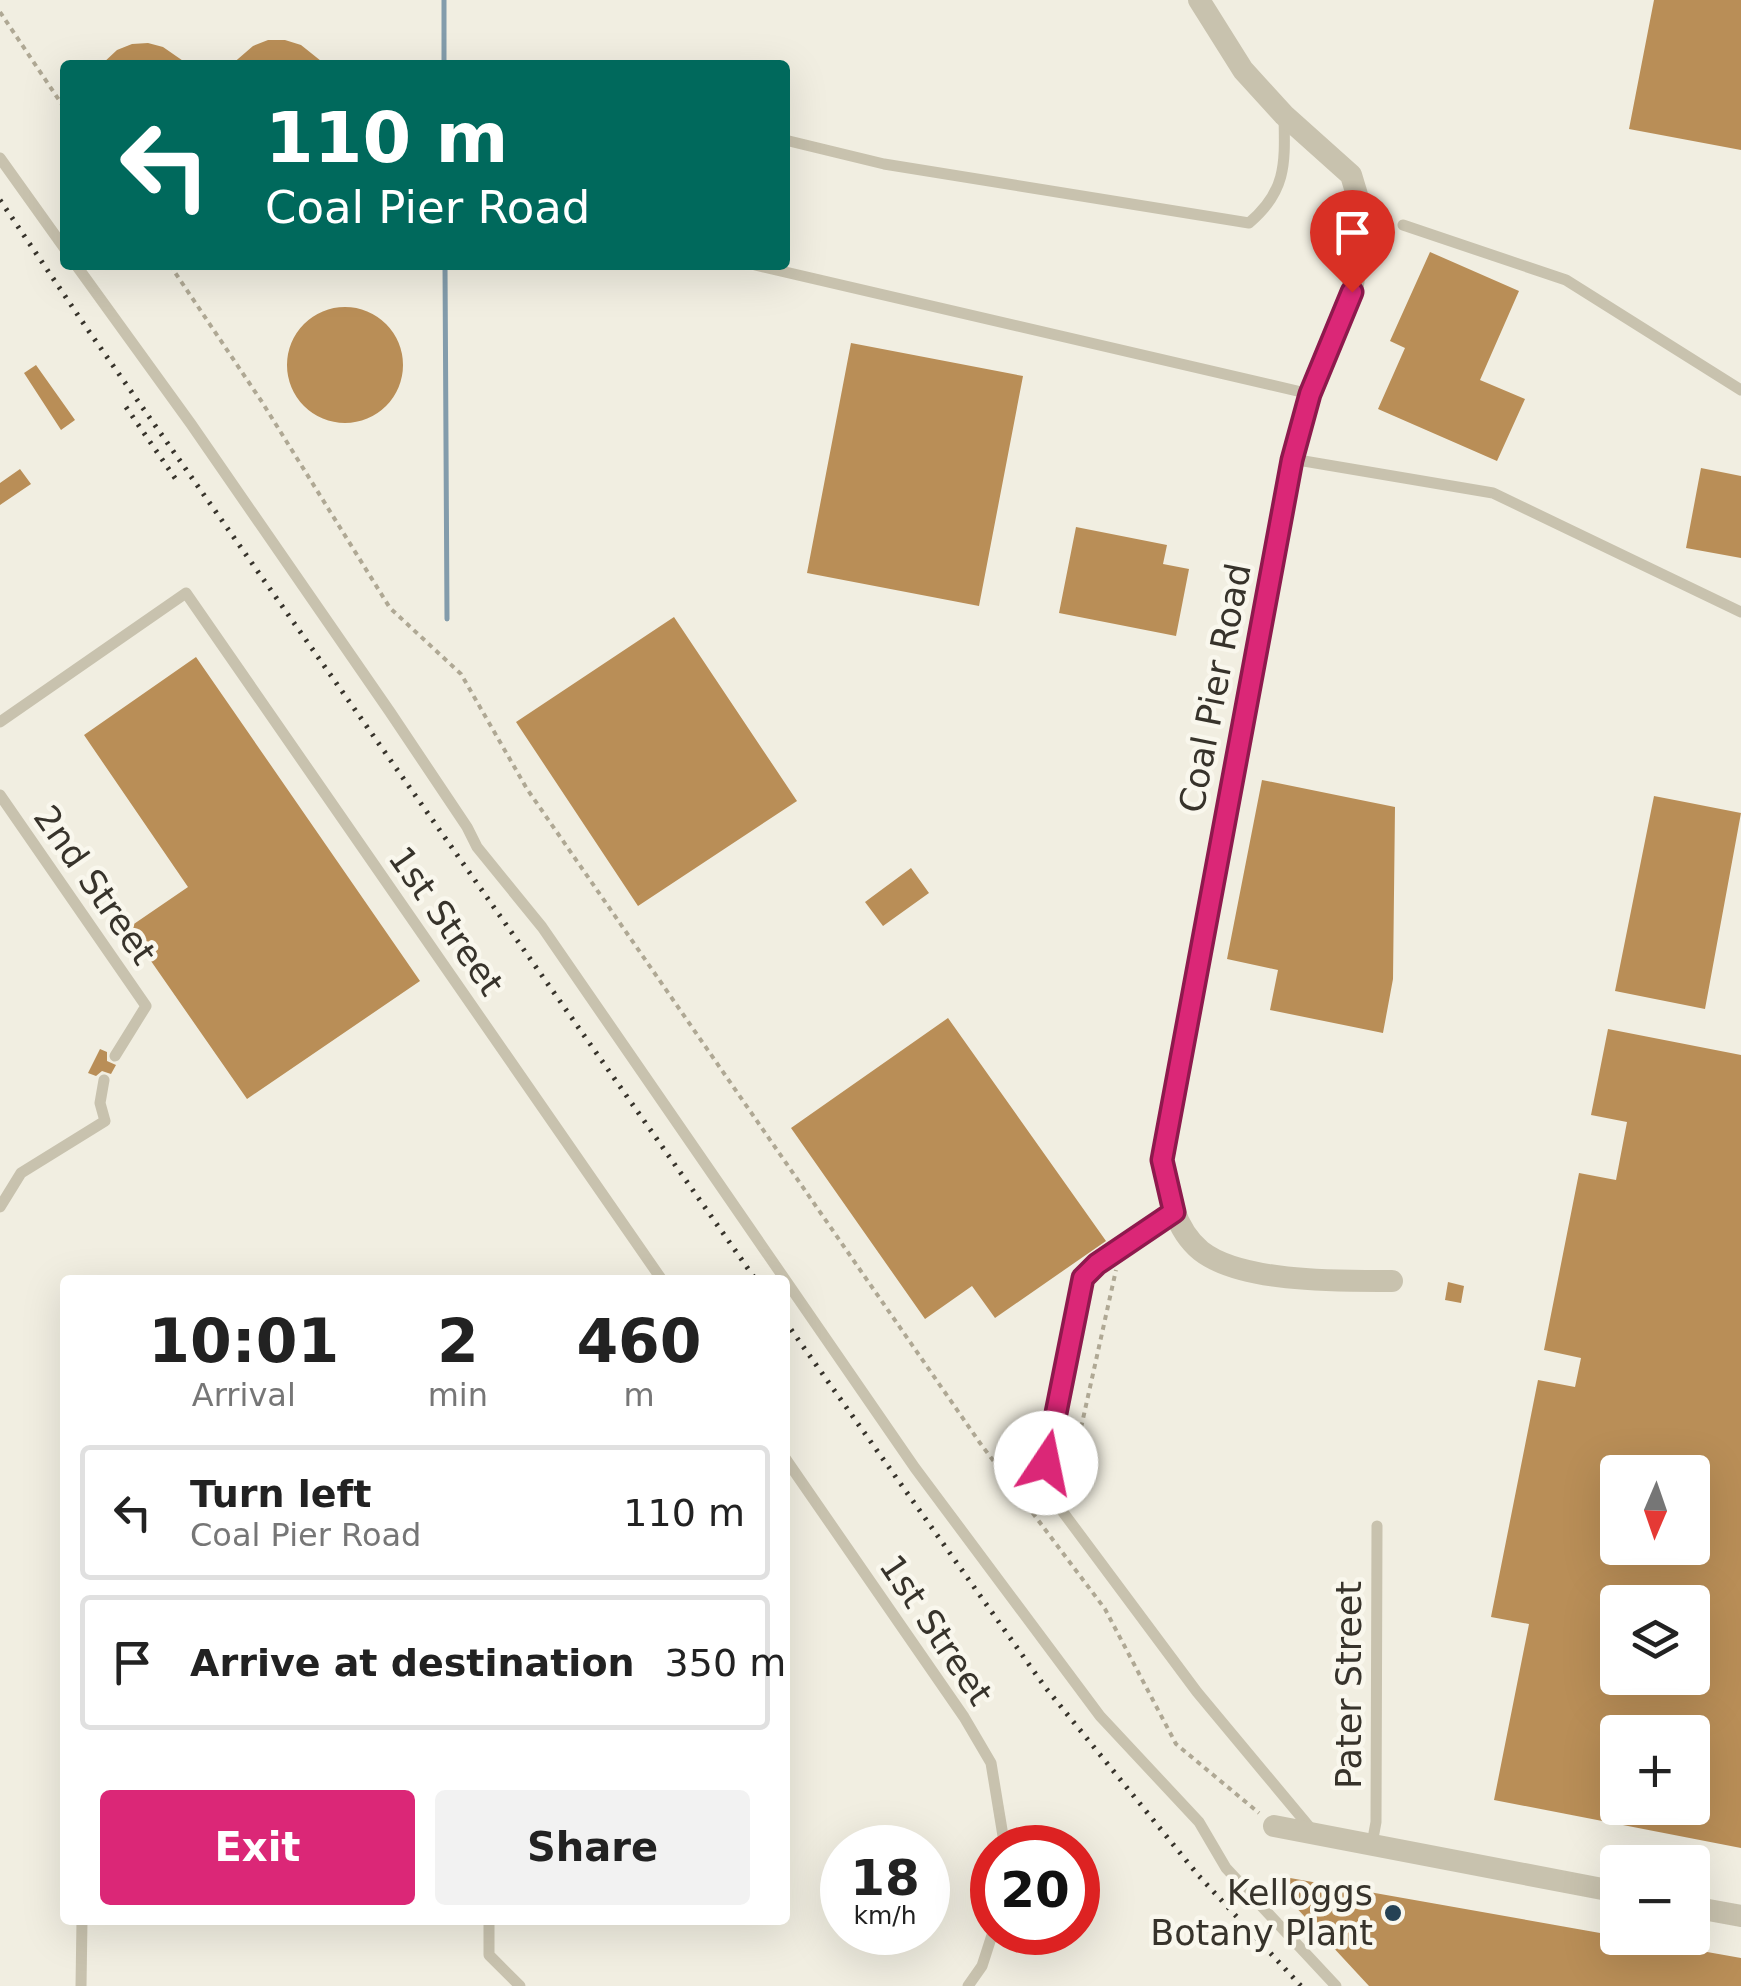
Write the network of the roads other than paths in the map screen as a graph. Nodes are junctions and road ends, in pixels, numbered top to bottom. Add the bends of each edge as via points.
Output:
1 (1199, 0) edge
2 (1284, 115) junction
3 (790, 141) edge
4 (0, 158) edge
5 (1403, 226) dead end
6 (60, 242) edge
7 (80, 270) edge
8 (777, 270) edge
9 (1741, 390) edge
10 (1310, 394) junction
11 (1292, 460) junction
12 (1741, 612) edge
13 (0, 722) edge
14 (0, 795) edge
15 (116, 1056) dead end
16 (104, 1080) dead end
17 (6, 1186) edge
18 (0, 1207) edge
19 (1174, 1212) junction
20 (659, 1275) edge
21 (782, 1275) edge
22 (1392, 1281) dead end
23 (790, 1287) edge
24 (790, 1465) edge
25 (1377, 1526) dead end
26 (1001, 1825) edge
27 (1274, 1826) road end
28 (1314, 1834) junction
29 (1372, 1844) junction
30 (1600, 1888) edge
31 (1710, 1910) edge
32 (1741, 1916) edge
33 (82, 1925) edge
34 (489, 1925) edge
35 (985, 1955) edge
36 (81, 1986) edge
37 (520, 1986) edge
38 (968, 1986) edge
39 (1336, 1986) edge

1 - 2 street, Coal Pier Road via 1244,70
2 - 3 lane via 1282,182 1249,223 884,164
2 - 10 street, Coal Pier Road via 1351,175 1362,215 1352,292
4 - 6 lane
5 - 9 lane via 1566,280
7 - 21 lane
8 - 10 lane
10 - 11 street, Coal Pier Road
11 - 12 lane via 1494,493
11 - 19 street, Coal Pier Road via 1162,1160
13 - 20 lane, 1st Street via 186,593
14 - 15 lane, 2nd Street via 146,1006
16 - 17 lane via 105,1121
17 - 18 lane
19 - 22 street, Coal Pier Road via 1201,1251 1226,1264 1306,1280
19 - 28 lane via 1083,1278 1045,1481 1197,1692
23 - 39 lane via 1100,1716 1200,1822 1226,1868
24 - 26 lane, 1st Street via 964,1717 991,1763
25 - 29 lane, Pater Street
27 - 28 street
28 - 29 street
29 - 30 street
31 - 32 street
33 - 36 lane
34 - 37 lane via 489,1955
35 - 38 lane

